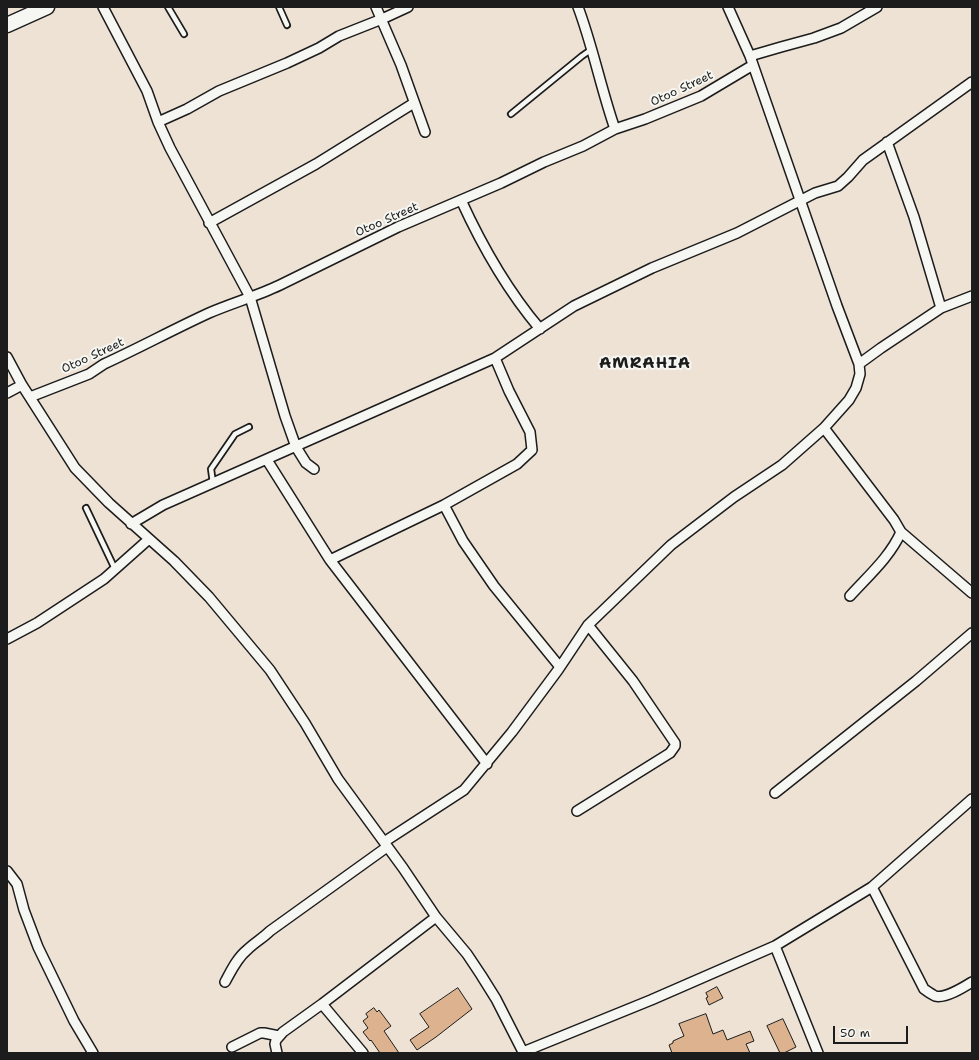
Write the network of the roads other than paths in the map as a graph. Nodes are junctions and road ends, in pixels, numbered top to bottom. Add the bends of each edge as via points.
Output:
1 (47, 7) edge
2 (103, 7) edge
3 (168, 7) edge
4 (279, 7) edge
5 (376, 7) edge
6 (408, 7) edge
7 (578, 7) edge
8 (728, 7) edge
9 (877, 7) edge
10 (382, 20) junction
11 (7, 25) edge
12 (287, 25) dead end
13 (184, 34) dead end
14 (592, 49) junction
15 (752, 61) junction
16 (972, 82) edge
17 (414, 103) junction
18 (511, 114) dead end
19 (158, 122) junction
20 (615, 129) junction
21 (425, 132) dead end
22 (888, 142) junction
23 (461, 200) junction
24 (800, 200) junction
25 (210, 223) junction
26 (972, 296) edge
27 (250, 297) junction
28 (941, 308) junction
29 (540, 329) junction
30 (7, 357) edge
31 (495, 358) junction
32 (859, 364) junction
33 (22, 385) junction
34 (7, 393) edge
35 (30, 397) junction
36 (249, 427) dead end
37 (824, 428) junction
38 (296, 447) junction
39 (267, 460) junction
40 (314, 469) dead end
41 (213, 483) junction
42 (444, 505) junction
43 (86, 508) dead end
44 (131, 524) junction
45 (901, 532) junction
46 (150, 539) junction
47 (330, 560) junction
48 (115, 570) junction
49 (972, 593) edge
50 (850, 596) dead end
51 (588, 625) junction
52 (972, 633) edge
53 (7, 639) edge
54 (560, 667) junction
55 (487, 764) junction
56 (775, 793) dead end
57 (972, 799) edge
58 (577, 811) dead end
59 (386, 845) junction
60 (7, 871) edge
61 (872, 887) junction
62 (436, 917) junction
63 (774, 946) junction
64 (225, 982) dead end
65 (972, 982) edge
66 (322, 1004) junction
67 (278, 1036) junction
68 (232, 1047) dead end
69 (93, 1053) edge
70 (277, 1053) edge
71 (363, 1053) edge
72 (523, 1053) edge
73 (818, 1053) edge

1 - 11 main road
2 - 19 street via 147,91
3 - 13 lane
4 - 12 lane
5 - 10 street
6 - 10 street
7 - 14 street
8 - 15 street
9 - 15 street, Otoo Street via 841,28 781,47
10 - 17 street
10 - 19 street via 339,36 319,48 219,91
14 - 18 lane
14 - 20 street via 604,98
15 - 20 street, Otoo Street via 701,96
15 - 24 street
16 - 22 street
17 - 21 street
17 - 25 street via 316,164
19 - 25 street
20 - 23 street, Otoo Street via 583,146
22 - 24 street via 863,160 838,186
22 - 28 street
23 - 27 street, Otoo Street via 358,246 280,286
23 - 29 street via 502,278
24 - 29 street via 737,233 652,268 581,302
24 - 32 street
25 - 27 street
26 - 28 street
27 - 35 street, Otoo Street via 207,314 104,364 89,374
27 - 38 street
28 - 32 street
29 - 31 street
30 - 33 street
31 - 38 street
31 - 42 street via 530,432 532,450 517,464
32 - 37 street via 860,374 856,388 849,400
33 - 34 street
33 - 35 street
35 - 44 street via 75,468
36 - 41 lane via 235,434 211,469
37 - 45 street
37 - 51 street via 782,465 734,497 671,545
38 - 39 street
38 - 40 street via 306,463
39 - 41 street
39 - 47 street
41 - 44 street via 163,505
42 - 47 street
42 - 54 street via 463,541 494,586
43 - 48 lane
44 - 46 street
45 - 49 street
45 - 50 street via 887,556
46 - 48 street
46 - 59 street via 209,597 270,670 338,780
47 - 55 street
48 - 53 street via 37,623
51 - 54 street
51 - 58 street via 633,681 675,746 670,753
52 - 56 street
54 - 55 street
55 - 59 street via 464,790
57 - 61 street
59 - 62 street
59 - 64 street via 246,950
60 - 69 street via 16,884 51,974
61 - 63 street
61 - 65 street via 924,989 936,996 943,996
62 - 66 street
62 - 72 street via 481,975
63 - 72 street
63 - 73 street
66 - 67 street
66 - 71 street
67 - 68 street via 260,1033
67 - 70 street

